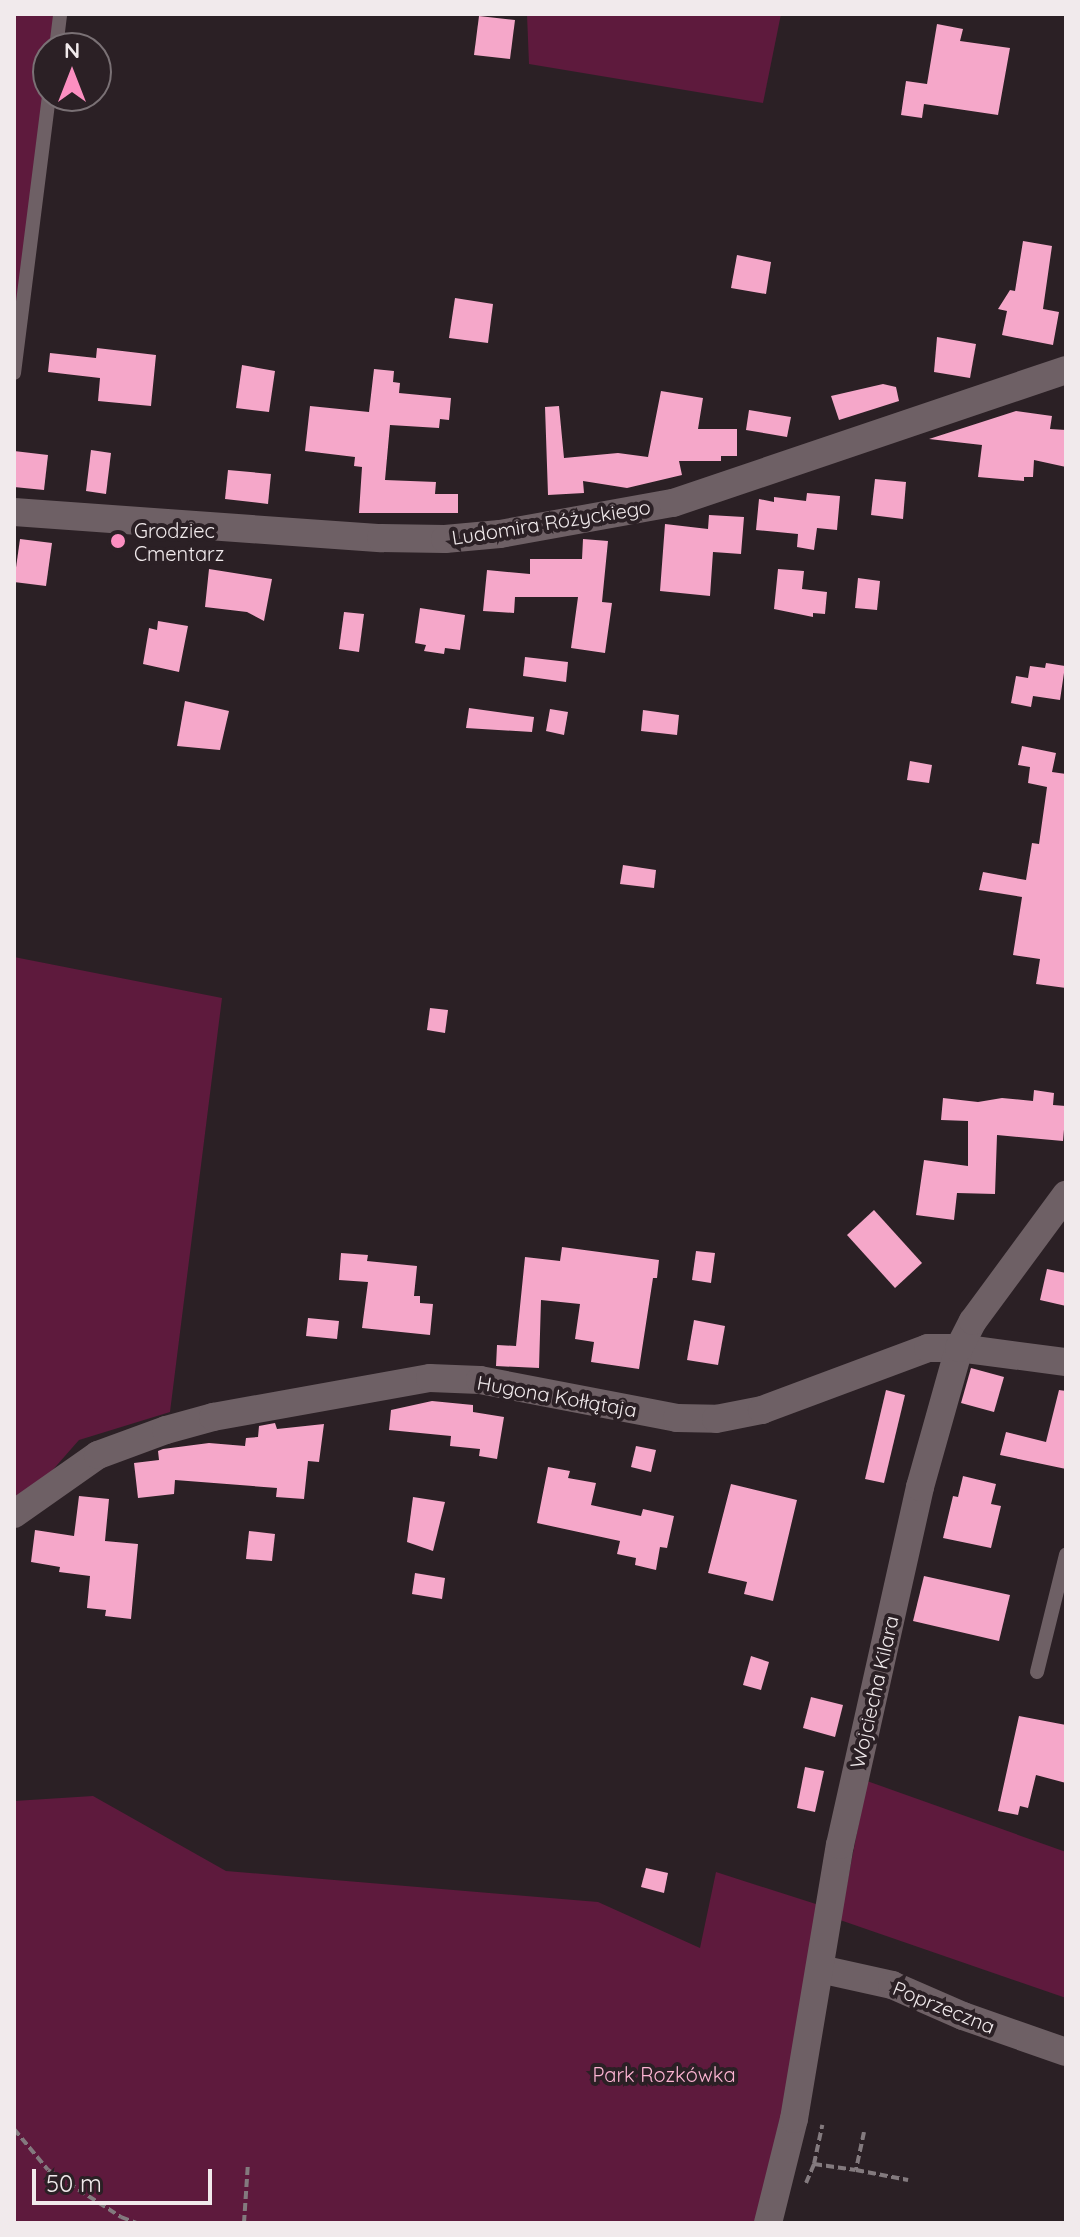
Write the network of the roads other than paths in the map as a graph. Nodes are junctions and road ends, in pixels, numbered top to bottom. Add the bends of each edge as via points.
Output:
1 (47, 112) edge
2 (1066, 370) edge
3 (14, 373) edge
4 (14, 512) edge
5 (1066, 1195) edge
6 (959, 1348) junction
7 (1066, 1362) edge
8 (14, 1514) edge
9 (1066, 1555) edge
10 (1037, 1672) dead end
11 (820, 1969) junction
12 (1066, 2052) edge
13 (768, 2223) edge

1 - 3 lane
2 - 4 street, Ludomira Różyckiego via 673,503 500,534 381,538
5 - 6 street, Wojciecha Kilara via 973,1321
6 - 7 street, Hugona Kołłątaja
6 - 8 street, Hugona Kołłątaja via 928,1348 762,1410 716,1419 677,1418 480,1380 430,1378 166,1430 98,1455
6 - 11 street, Wojciecha Kilara via 920,1487 840,1845
9 - 10 lane
11 - 12 street, Poprzeczna via 892,1985
11 - 13 street, Wojciecha Kilara via 794,2119

